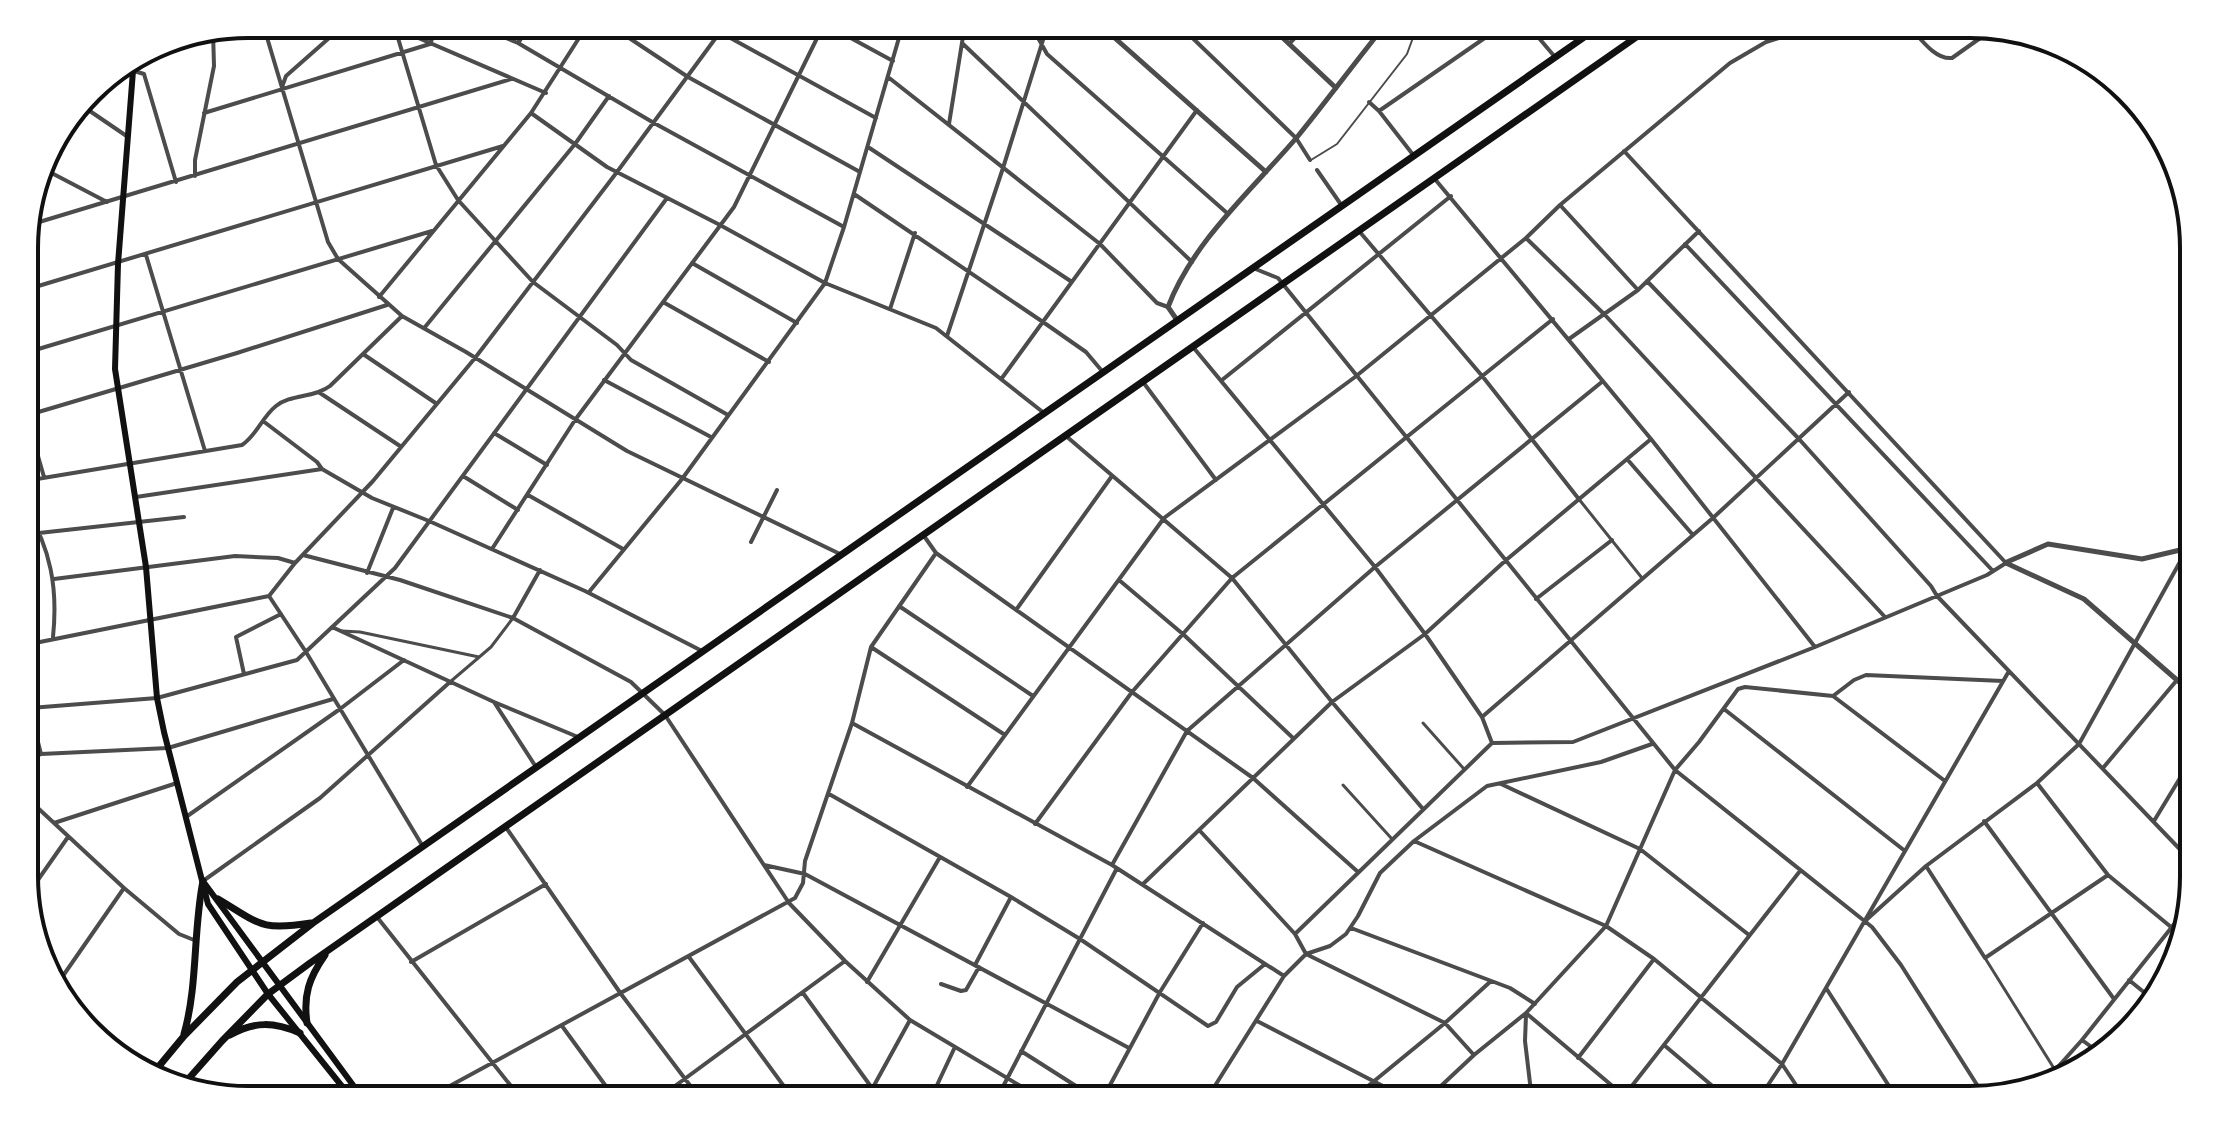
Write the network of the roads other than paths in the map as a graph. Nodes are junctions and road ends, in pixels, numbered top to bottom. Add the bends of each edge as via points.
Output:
1 (266, 38) edge
2 (329, 38) edge
3 (398, 38) edge
4 (417, 38) edge
5 (432, 38) edge
6 (506, 38) edge
7 (521, 38) edge
8 (580, 38) edge
9 (629, 38) edge
10 (716, 38) edge
11 (731, 38) edge
12 (818, 38) edge
13 (851, 38) edge
14 (899, 38) edge
15 (963, 38) edge
16 (1038, 38) edge
17 (1044, 38) edge
18 (1115, 38) edge
19 (1192, 38) edge
20 (1283, 38) edge
21 (1295, 38) edge
22 (1375, 38) edge
23 (1413, 38) edge
24 (1485, 38) edge
25 (1539, 38) edge
26 (1583, 38) edge
27 (1635, 38) edge
28 (1779, 38) edge
29 (1921, 38) edge
30 (1979, 39) edge
31 (213, 41) edge
32 (518, 43) junction
33 (962, 43) junction
34 (430, 44) junction
35 (1289, 44) junction
36 (1042, 45) junction
37 (402, 52) junction
38 (1555, 57) junction
39 (893, 61) junction
40 (562, 69) junction
41 (134, 71) joint
42 (800, 75) junction
43 (688, 77) junction
44 (888, 77) junction
45 (511, 79) junction
46 (1336, 88) junction
47 (282, 89) junction
48 (546, 93) junction
49 (609, 96) junction
50 (1024, 99) junction
51 (1369, 102) junction
52 (419, 107) junction
53 (89, 110) edge
54 (1197, 110) junction
55 (1379, 111) junction
56 (204, 113) junction
57 (531, 113) junction
58 (876, 118) junction
59 (654, 123) junction
60 (949, 125) junction
61 (775, 126) junction
62 (128, 137) junction
63 (1296, 138) junction
64 (299, 144) junction
65 (575, 144) junction
66 (503, 146) junction
67 (868, 147) junction
68 (1624, 151) junction
69 (1163, 156) junction
70 (1414, 156) junction
71 (1310, 160) joint
72 (436, 165) junction
73 (1003, 168) junction
74 (1317, 170) dead end
75 (617, 172) junction
76 (860, 172) junction
77 (1266, 172) junction
78 (52, 173) edge
79 (195, 176) junction
80 (750, 176) junction
81 (1434, 178) junction
82 (176, 182) junction
83 (854, 194) junction
84 (1451, 196) junction
85 (123, 197) junction
86 (667, 198) junction
87 (458, 200) junction
88 (107, 202) junction
89 (316, 203) junction
90 (1130, 203) junction
91 (1560, 205) junction
92 (1342, 206) junction
93 (1229, 215) junction
94 (40, 222) edge
95 (720, 225) junction
96 (984, 225) junction
97 (844, 227) junction
98 (432, 231) junction
99 (1359, 231) junction
100 (1699, 231) junction
101 (915, 233) junction
102 (1526, 238) junction
103 (495, 242) junction
104 (1100, 244) junction
105 (1685, 244) junction
106 (146, 255) junction
107 (1380, 255) junction
108 (1502, 256) junction
109 (338, 259) junction
110 (1192, 262) junction
111 (691, 263) junction
112 (118, 264) junction
113 (1253, 268) junction
114 (969, 272) junction
115 (1647, 281) junction
116 (533, 282) junction
117 (1072, 282) junction
118 (825, 283) junction
119 (1282, 284) junction
120 (38, 286) edge
121 (1638, 290) junction
122 (379, 297) junction
123 (663, 302) junction
124 (387, 305) junction
125 (1168, 307) junction
126 (890, 309) junction
127 (163, 313) junction
128 (1305, 313) junction
129 (1430, 314) junction
130 (1605, 315) junction
131 (402, 316) junction
132 (580, 318) junction
133 (1553, 319) junction
134 (1177, 321) junction
135 (1043, 322) junction
136 (797, 323) junction
137 (115, 327) junction
138 (425, 327) junction
139 (947, 336) junction
140 (1569, 339) junction
141 (1193, 347) junction
142 (38, 349) edge
143 (363, 354) junction
144 (623, 354) junction
145 (475, 358) junction
146 (769, 362) junction
147 (180, 369) junction
148 (1103, 373) junction
149 (1355, 377) junction
150 (1483, 377) junction
151 (1002, 378) junction
152 (604, 380) junction
153 (1222, 380) junction
154 (1603, 381) junction
155 (1143, 382) junction
156 (116, 387) junction
157 (525, 390) junction
158 (1849, 392) junction
159 (320, 393) junction
160 (1836, 403) junction
161 (437, 404) junction
162 (38, 410) edge
163 (1045, 414) junction
164 (728, 415) junction
165 (575, 420) junction
166 (263, 421) junction
167 (494, 433) junction
168 (1066, 436) junction
169 (1405, 437) junction
170 (711, 438) junction
171 (1533, 438) junction
172 (1272, 439) junction
173 (1651, 439) junction
174 (1799, 439) junction
175 (400, 446) junction
176 (205, 451) junction
177 (38, 457) edge
178 (1627, 459) junction
179 (130, 462) junction
180 (547, 465) junction
181 (322, 469) junction
182 (463, 476) junction
183 (1112, 476) junction
184 (44, 477) junction
185 (38, 478) edge
186 (682, 479) junction
187 (1216, 480) junction
188 (1756, 480) junction
189 (777, 490) dead end
190 (362, 492) junction
191 (528, 495) junction
192 (136, 497) junction
193 (1578, 498) junction
194 (1456, 500) junction
195 (1322, 505) junction
196 (393, 508) junction
197 (518, 510) junction
198 (764, 516) junction
199 (184, 517) dead end
200 (1714, 517) junction
201 (1164, 518) junction
202 (429, 521) junction
203 (140, 522) junction
204 (39, 533) joint
205 (924, 535) junction
206 (1693, 535) junction
207 (1612, 540) junction
208 (751, 542) dead end
209 (492, 549) junction
210 (624, 550) junction
211 (2180, 551) edge
212 (936, 553) junction
213 (840, 554) junction
214 (303, 555) junction
215 (1505, 561) junction
216 (295, 563) junction
217 (2006, 563) junction
218 (2180, 566) edge
219 (146, 567) junction
220 (1375, 567) junction
221 (540, 570) junction
222 (1993, 571) junction
223 (367, 573) junction
224 (386, 577) junction
225 (1232, 578) junction
226 (1642, 578) junction
227 (54, 579) junction
228 (1119, 580) junction
229 (589, 592) junction
230 (269, 596) junction
231 (1937, 596) junction
232 (1536, 599) junction
233 (898, 606) junction
234 (1016, 610) junction
235 (281, 614) junction
236 (1885, 617) junction
237 (513, 618) junction
238 (152, 620) junction
239 (332, 627) junction
240 (342, 631) junction
241 (1425, 634) junction
242 (1184, 635) junction
243 (53, 637) junction
244 (38, 641) edge
245 (1571, 642) junction
246 (1286, 643) junction
247 (2135, 643) junction
248 (871, 647) junction
249 (1069, 647) junction
250 (1815, 647) junction
251 (306, 652) junction
252 (704, 652) junction
253 (479, 657) junction
254 (404, 660) junction
255 (2009, 671) junction
256 (244, 674) junction
257 (1738, 677) junction
258 (2177, 680) junction
259 (2003, 681) junction
260 (450, 682) junction
261 (2180, 683) edge
262 (1238, 685) junction
263 (1738, 689) junction
264 (643, 692) junction
265 (1132, 692) junction
266 (1033, 696) junction
267 (1833, 696) junction
268 (157, 698) junction
269 (333, 699) junction
270 (494, 702) junction
271 (1332, 702) junction
272 (38, 707) edge
273 (340, 709) junction
274 (1724, 709) junction
275 (665, 715) junction
276 (1482, 717) junction
277 (1633, 718) junction
278 (852, 723) junction
279 (1423, 723) dead end
280 (1187, 731) junction
281 (1005, 735) junction
282 (578, 737) junction
283 (1293, 738) junction
284 (38, 741) edge
285 (1492, 743) junction
286 (1653, 744) junction
287 (2079, 744) junction
288 (168, 748) junction
289 (41, 754) junction
290 (368, 755) junction
291 (38, 757) edge
292 (536, 767) junction
293 (2103, 768) junction
294 (1464, 769) junction
295 (1675, 770) junction
296 (1253, 778) junction
297 (2180, 778) edge
298 (1945, 781) junction
299 (177, 783) junction
300 (1499, 783) junction
301 (2037, 783) junction
302 (1343, 785) dead end
303 (967, 787) junction
304 (829, 794) junction
305 (38, 808) edge
306 (1423, 809) junction
307 (186, 817) junction
308 (1984, 821) junction
309 (2153, 821) junction
310 (54, 823) junction
311 (1035, 824) junction
312 (505, 826) junction
313 (1200, 832) junction
314 (68, 836) junction
315 (1392, 839) junction
316 (1414, 841) junction
317 (422, 845) junction
318 (2179, 848) edge
319 (1640, 849) junction
320 (1905, 851) junction
321 (941, 857) junction
322 (761, 864) junction
323 (1114, 866) junction
324 (1926, 866) junction
325 (1800, 871) junction
326 (1358, 872) junction
327 (805, 874) junction
328 (2108, 875) junction
329 (38, 879) edge
330 (203, 881) junction
331 (546, 884) junction
332 (1143, 884) junction
333 (124, 888) junction
334 (1011, 897) junction
335 (218, 899) junction
336 (789, 903) junction
337 (2052, 911) junction
338 (377, 917) junction
339 (1864, 922) junction
340 (313, 923) junction
341 (1203, 923) junction
342 (2174, 923) edge
343 (1606, 926) junction
344 (901, 927) junction
345 (2171, 927) junction
346 (1351, 928) junction
347 (1295, 934) junction
348 (1749, 935) junction
349 (1080, 939) junction
350 (194, 940) junction
351 (329, 950) junction
352 (1306, 954) junction
353 (689, 957) junction
354 (1985, 958) junction
355 (1654, 959) junction
356 (845, 961) junction
357 (261, 962) junction
358 (411, 962) junction
359 (1265, 964) junction
360 (977, 966) junction
361 (251, 969) junction
362 (63, 975) edge
363 (1284, 976) junction
364 (2129, 980) junction
365 (1491, 981) junction
366 (867, 982) junction
367 (941, 984) dead end
368 (279, 986) junction
369 (1826, 988) junction
370 (802, 992) junction
371 (1160, 992) junction
372 (2145, 993) edge
373 (268, 994) junction
374 (621, 994) junction
375 (1701, 999) junction
376 (2114, 999) junction
377 (1047, 1003) junction
378 (1535, 1004) junction
379 (1526, 1013) junction
380 (910, 1020) junction
381 (1257, 1021) junction
382 (307, 1023) junction
383 (1445, 1023) junction
384 (562, 1026) junction
385 (300, 1033) junction
386 (745, 1034) junction
387 (184, 1036) junction
388 (2082, 1040) junction
389 (222, 1041) junction
390 (1664, 1045) junction
391 (2092, 1047) edge
392 (1129, 1048) junction
393 (954, 1049) junction
394 (1021, 1051) junction
395 (1474, 1055) junction
396 (1578, 1058) junction
397 (492, 1063) junction
398 (1782, 1064) junction
399 (2060, 1065) edge
400 (159, 1066) edge
401 (2049, 1070) edge
402 (190, 1078) edge
403 (685, 1078) junction
404 (1007, 1079) junction
405 (1373, 1080) junction
406 (342, 1086) edge
407 (354, 1086) edge
408 (449, 1086) edge
409 (511, 1086) edge
410 (606, 1086) edge
411 (674, 1086) edge
412 (691, 1086) edge
413 (784, 1086) edge
414 (871, 1086) edge
415 (873, 1086) edge
416 (937, 1086) edge
417 (1003, 1086) edge
418 (1019, 1086) edge
419 (1077, 1086) edge
420 (1108, 1086) edge
421 (1215, 1086) edge
422 (1366, 1086) edge
423 (1384, 1086) edge
424 (1441, 1086) edge
425 (1530, 1086) edge
426 (1612, 1086) edge
427 (1635, 1086) edge
428 (1712, 1086) edge
429 (1767, 1086) edge
430 (1797, 1086) edge
431 (1889, 1086) edge
432 (1978, 1086) edge

1 - 47 street
2 - 47 street via 286,76
3 - 37 street
4 - 34 street
5 - 34 street
6 - 32 street
7 - 32 street
8 - 40 street
9 - 43 street
10 - 43 street
11 - 42 street
12 - 42 street
13 - 39 street
14 - 39 street
15 - 33 street
16 - 36 street
17 - 36 street
18 - 54 street
19 - 63 street
20 - 35 street
21 - 35 street
22 - 46 street
23 - 51 lane via 1407,54
24 - 55 street
25 - 38 street
26 - 38 highway
27 - 81 highway
28 - 68 street via 1730,63
29 - 30 street via 1946,59
31 - 56 street
32 - 40 street
33 - 50 street
33 - 60 street
34 - 37 street
34 - 45 street
35 - 46 street
36 - 50 street
36 - 69 street
37 - 47 street
37 - 52 street
38 - 70 highway
39 - 44 street
40 - 48 street
40 - 49 street
41 - 62 main road
41 - 82 street via 144,74
42 - 58 street
42 - 61 street
43 - 59 street
43 - 61 street
44 - 58 street
44 - 60 street
45 - 48 street
45 - 52 street
46 - 63 street
47 - 56 street
47 - 64 street
48 - 57 street
49 - 59 street
49 - 65 street
50 - 73 street
50 - 90 street
51 - 55 street
51 - 71 lane via 1337,144
52 - 64 street
52 - 72 street
53 - 62 street
54 - 69 street
54 - 77 street
55 - 70 street
56 - 79 street
57 - 65 street
57 - 66 street
58 - 67 street
59 - 75 street
59 - 80 street
60 - 73 street
61 - 76 street
61 - 80 street
62 - 85 main road
63 - 71 street
63 - 77 street
64 - 79 street
64 - 89 street
65 - 75 street
65 - 103 street
66 - 72 street
66 - 87 street
67 - 76 street
67 - 96 street
68 - 91 street
68 - 100 street
69 - 90 street
69 - 93 street
70 - 92 highway
72 - 87 street
72 - 89 street
73 - 96 street
73 - 104 street
74 - 92 street
75 - 86 street
75 - 116 street
76 - 83 street
77 - 93 street
78 - 88 street
79 - 82 street
80 - 95 street
80 - 97 street
81 - 84 street
81 - 99 highway
82 - 85 street
83 - 97 street
83 - 101 street
84 - 107 street
84 - 108 street
85 - 88 street
85 - 112 main road
86 - 95 street
86 - 132 street
87 - 98 street
87 - 103 street
88 - 94 street
89 - 106 street
89 - 109 street
90 - 104 street
90 - 110 street
91 - 102 street
91 - 121 street
92 - 113 highway
93 - 110 street
95 - 111 street
95 - 118 street
96 - 114 street
96 - 117 street
97 - 118 street
98 - 109 street
98 - 122 street
99 - 107 street
99 - 119 highway
100 - 105 street
100 - 158 street
101 - 114 street
101 - 126 street
102 - 108 street
102 - 130 street
103 - 116 street
103 - 138 street
104 - 117 street
104 - 125 street via 1157,303
105 - 115 street
105 - 160 street
106 - 112 street
106 - 127 street
107 - 128 street
107 - 129 street
108 - 129 street
108 - 133 street
109 - 122 street
109 - 127 street
110 - 125 street
111 - 123 street
111 - 136 street
112 - 120 street
112 - 137 main road
113 - 119 street
113 - 134 highway
114 - 135 street
114 - 139 street
115 - 121 street
115 - 174 street
116 - 132 street
116 - 145 street
117 - 135 street
118 - 126 street
118 - 136 street
119 - 128 street
119 - 141 highway
121 - 130 street
122 - 124 street
123 - 144 street
123 - 146 street
124 - 131 street
124 - 147 street
125 - 134 street
126 - 139 street
127 - 137 street
127 - 147 street
128 - 149 street
128 - 153 street
129 - 149 street
129 - 150 street
130 - 140 street
130 - 188 street
131 - 138 street
131 - 143 street
132 - 144 street
132 - 157 street
133 - 140 street
133 - 150 street
134 - 148 highway
135 - 148 street via 1086,352
135 - 151 street
136 - 146 street
137 - 142 street
137 - 156 main road
138 - 145 street
139 - 151 street
140 - 154 street
141 - 153 street
141 - 155 highway
143 - 159 street
143 - 161 street
144 - 152 street
144 - 164 street
145 - 157 street
145 - 161 street
146 - 164 street
147 - 156 street
147 - 176 street
148 - 163 highway
149 - 169 street
149 - 172 street
150 - 169 street
150 - 171 street
151 - 163 street
152 - 165 street
152 - 170 street
153 - 172 street
154 - 171 street
154 - 173 street
155 - 168 highway
155 - 187 street
156 - 162 street
156 - 179 main road
157 - 165 street
157 - 167 street
158 - 160 street
158 - 217 street
159 - 166 street via 279,404
159 - 175 street
160 - 174 street
160 - 222 street
161 - 175 street
163 - 213 highway
164 - 170 street
165 - 180 street
165 - 186 street
166 - 176 street via 242,445
166 - 181 street
167 - 180 street
167 - 182 street
168 - 183 street
168 - 205 highway
169 - 194 street
169 - 195 street
170 - 186 street
171 - 193 street
171 - 194 street
172 - 187 street
172 - 195 street
173 - 178 street
173 - 200 street
174 - 188 street
174 - 231 street
175 - 190 street
176 - 179 street
177 - 184 street
178 - 193 street
178 - 206 street
179 - 184 street
179 - 192 main road
180 - 191 street
181 - 190 street
181 - 192 street
182 - 197 street
182 - 202 street
183 - 201 street
183 - 234 street
184 - 185 street
186 - 198 street
186 - 210 street
187 - 201 street
188 - 200 street
188 - 236 street
189 - 198 street
190 - 196 street
190 - 214 street
191 - 197 street
191 - 210 street
192 - 203 main road
193 - 207 street
193 - 215 street
194 - 215 street
194 - 220 street
195 - 220 street
195 - 225 street
196 - 202 street
196 - 223 street
197 - 209 street
198 - 208 street
198 - 213 street
199 - 203 street
200 - 206 street
200 - 250 street
201 - 225 street
201 - 228 street
202 - 209 street
202 - 224 street
203 - 204 street
203 - 219 main road
204 - 227 street
205 - 212 street
205 - 275 highway
206 - 226 street
207 - 226 street
207 - 232 street
209 - 221 street
210 - 229 street
211 - 217 street via 2142,559 2048,544
212 - 233 street
212 - 234 street
213 - 252 highway
214 - 216 street
214 - 223 street
215 - 232 street
215 - 241 street
216 - 219 street via 235,556
216 - 230 street
217 - 222 street
217 - 247 street via 2084,599
218 - 247 street
219 - 227 street
219 - 238 main road
220 - 241 street
220 - 246 street
221 - 229 street
221 - 237 street
222 - 231 street
223 - 224 street
224 - 237 street
224 - 239 street
225 - 242 street
225 - 246 street
226 - 245 street
227 - 243 street
228 - 242 street
228 - 249 street
229 - 252 street
230 - 235 street
230 - 238 street
231 - 236 street
231 - 255 street
232 - 245 street
233 - 248 street
233 - 266 street
234 - 249 street
235 - 251 street
235 - 256 street via 236,637
236 - 250 street
237 - 253 street
237 - 264 street
238 - 243 street
238 - 268 main road
239 - 240 street
239 - 251 street
240 - 253 street
240 - 254 street
241 - 271 street
241 - 276 street
242 - 262 street
242 - 265 street
243 - 244 street
245 - 276 street
245 - 277 street
246 - 262 street
246 - 271 street
247 - 258 street
247 - 287 street
248 - 278 street
248 - 281 street
249 - 265 street
249 - 266 street
250 - 257 street
251 - 256 street via 297,660
251 - 269 street
252 - 264 highway
253 - 260 street
254 - 260 street
254 - 273 street
255 - 259 street
255 - 287 street
256 - 268 street
257 - 263 street
257 - 277 street
258 - 261 street
258 - 293 street
259 - 267 street via 1866,675
259 - 298 street
260 - 270 street
260 - 290 street
262 - 280 street
262 - 283 street
263 - 267 street
263 - 274 street
264 - 275 street
264 - 282 highway
265 - 280 street
265 - 311 street
266 - 281 street
267 - 298 street
268 - 272 street
268 - 288 main road
269 - 273 street
269 - 288 street
270 - 282 street
270 - 292 street
271 - 283 street
271 - 306 street
273 - 290 street
273 - 307 street
274 - 295 street
274 - 320 street
275 - 312 highway
275 - 322 street
276 - 285 street
277 - 285 street via 1573,742
277 - 286 street
278 - 303 street
278 - 304 street
279 - 294 street
280 - 296 street
280 - 323 street
281 - 303 street
282 - 292 highway
283 - 296 street
284 - 289 street
285 - 294 street
286 - 295 street
286 - 300 street via 1601,762
287 - 293 street
287 - 301 street
288 - 289 street
288 - 299 main road
289 - 291 street
290 - 317 street
290 - 330 street via 320,798
292 - 317 highway
293 - 309 street
294 - 306 street
295 - 319 street
295 - 325 street
296 - 313 street
296 - 326 street
297 - 309 street
298 - 320 street
299 - 307 main road
299 - 310 street
300 - 316 street via 1475,793
300 - 319 street
301 - 308 street
301 - 328 street
302 - 315 street
303 - 311 street
304 - 321 street
304 - 327 street
305 - 310 street
306 - 315 street
307 - 330 main road
308 - 324 street
308 - 337 street
309 - 318 street
310 - 314 street
311 - 323 street
312 - 331 street
312 - 338 highway
313 - 332 street
313 - 347 street
314 - 329 street
314 - 333 street
315 - 326 street
316 - 343 street
316 - 346 street via 1380,873
317 - 340 highway
319 - 343 street
319 - 348 street
320 - 339 street
321 - 334 street
321 - 344 street
322 - 327 street
322 - 336 street
323 - 332 street
323 - 349 street
324 - 339 street
324 - 354 street
325 - 339 street
325 - 348 street
326 - 347 street
327 - 336 street
327 - 344 street
328 - 337 street
328 - 345 street
330 - 335 main road
330 - 350 highway
330 - 361 main road via 208,904
331 - 358 street
331 - 374 street
332 - 341 street
333 - 350 street via 179,934
333 - 362 street
334 - 349 street
334 - 360 street
335 - 340 highway via 271,927
335 - 357 main road
336 - 353 street
336 - 356 street
337 - 354 street
337 - 376 street
338 - 351 highway
338 - 358 street
339 - 369 street
339 - 432 street via 1901,965
340 - 357 highway
341 - 359 street
341 - 371 street
342 - 345 street
343 - 355 street
343 - 378 street
344 - 360 street
344 - 366 street
345 - 364 street
346 - 352 street via 1330,946
346 - 365 street
347 - 352 street
348 - 375 street
349 - 371 street
349 - 377 street
350 - 387 highway
351 - 368 highway
351 - 382 highway via 307,988
352 - 363 street
352 - 383 street
353 - 374 street
353 - 386 street
354 - 401 street
355 - 375 street
355 - 396 street
356 - 366 street
356 - 370 street
357 - 361 highway
357 - 368 main road
358 - 397 street
359 - 363 street
359 - 371 street via 1237,987 1216,1022 1208,1026
360 - 367 street via 966,990
360 - 377 street
361 - 373 main road
361 - 387 highway
363 - 381 street
364 - 372 street
364 - 376 street
365 - 378 street
365 - 383 street
366 - 380 street
368 - 373 highway
368 - 382 main road
369 - 398 street
369 - 431 street
370 - 386 street
370 - 414 street
371 - 392 street
373 - 385 main road
373 - 389 highway
374 - 384 street
374 - 403 street
375 - 390 street
375 - 398 street
376 - 388 street
377 - 392 street
377 - 394 street
378 - 379 street
379 - 395 street
379 - 396 street
379 - 425 street
380 - 393 street
380 - 415 street
381 - 405 street
381 - 421 street
382 - 407 main road
383 - 395 street
383 - 405 street
384 - 397 street
384 - 410 street
385 - 389 highway via 258,1024
385 - 406 main road
386 - 403 street
386 - 413 street
387 - 400 highway
388 - 391 street
388 - 399 street
389 - 402 highway
390 - 427 street
390 - 428 street
392 - 420 street
393 - 404 street
393 - 416 street
394 - 404 street
394 - 419 street
395 - 424 street
396 - 426 street
397 - 408 street
397 - 409 street
398 - 429 street
398 - 430 street
403 - 411 street
403 - 412 street
404 - 417 street
404 - 418 street
405 - 422 street
405 - 423 street

